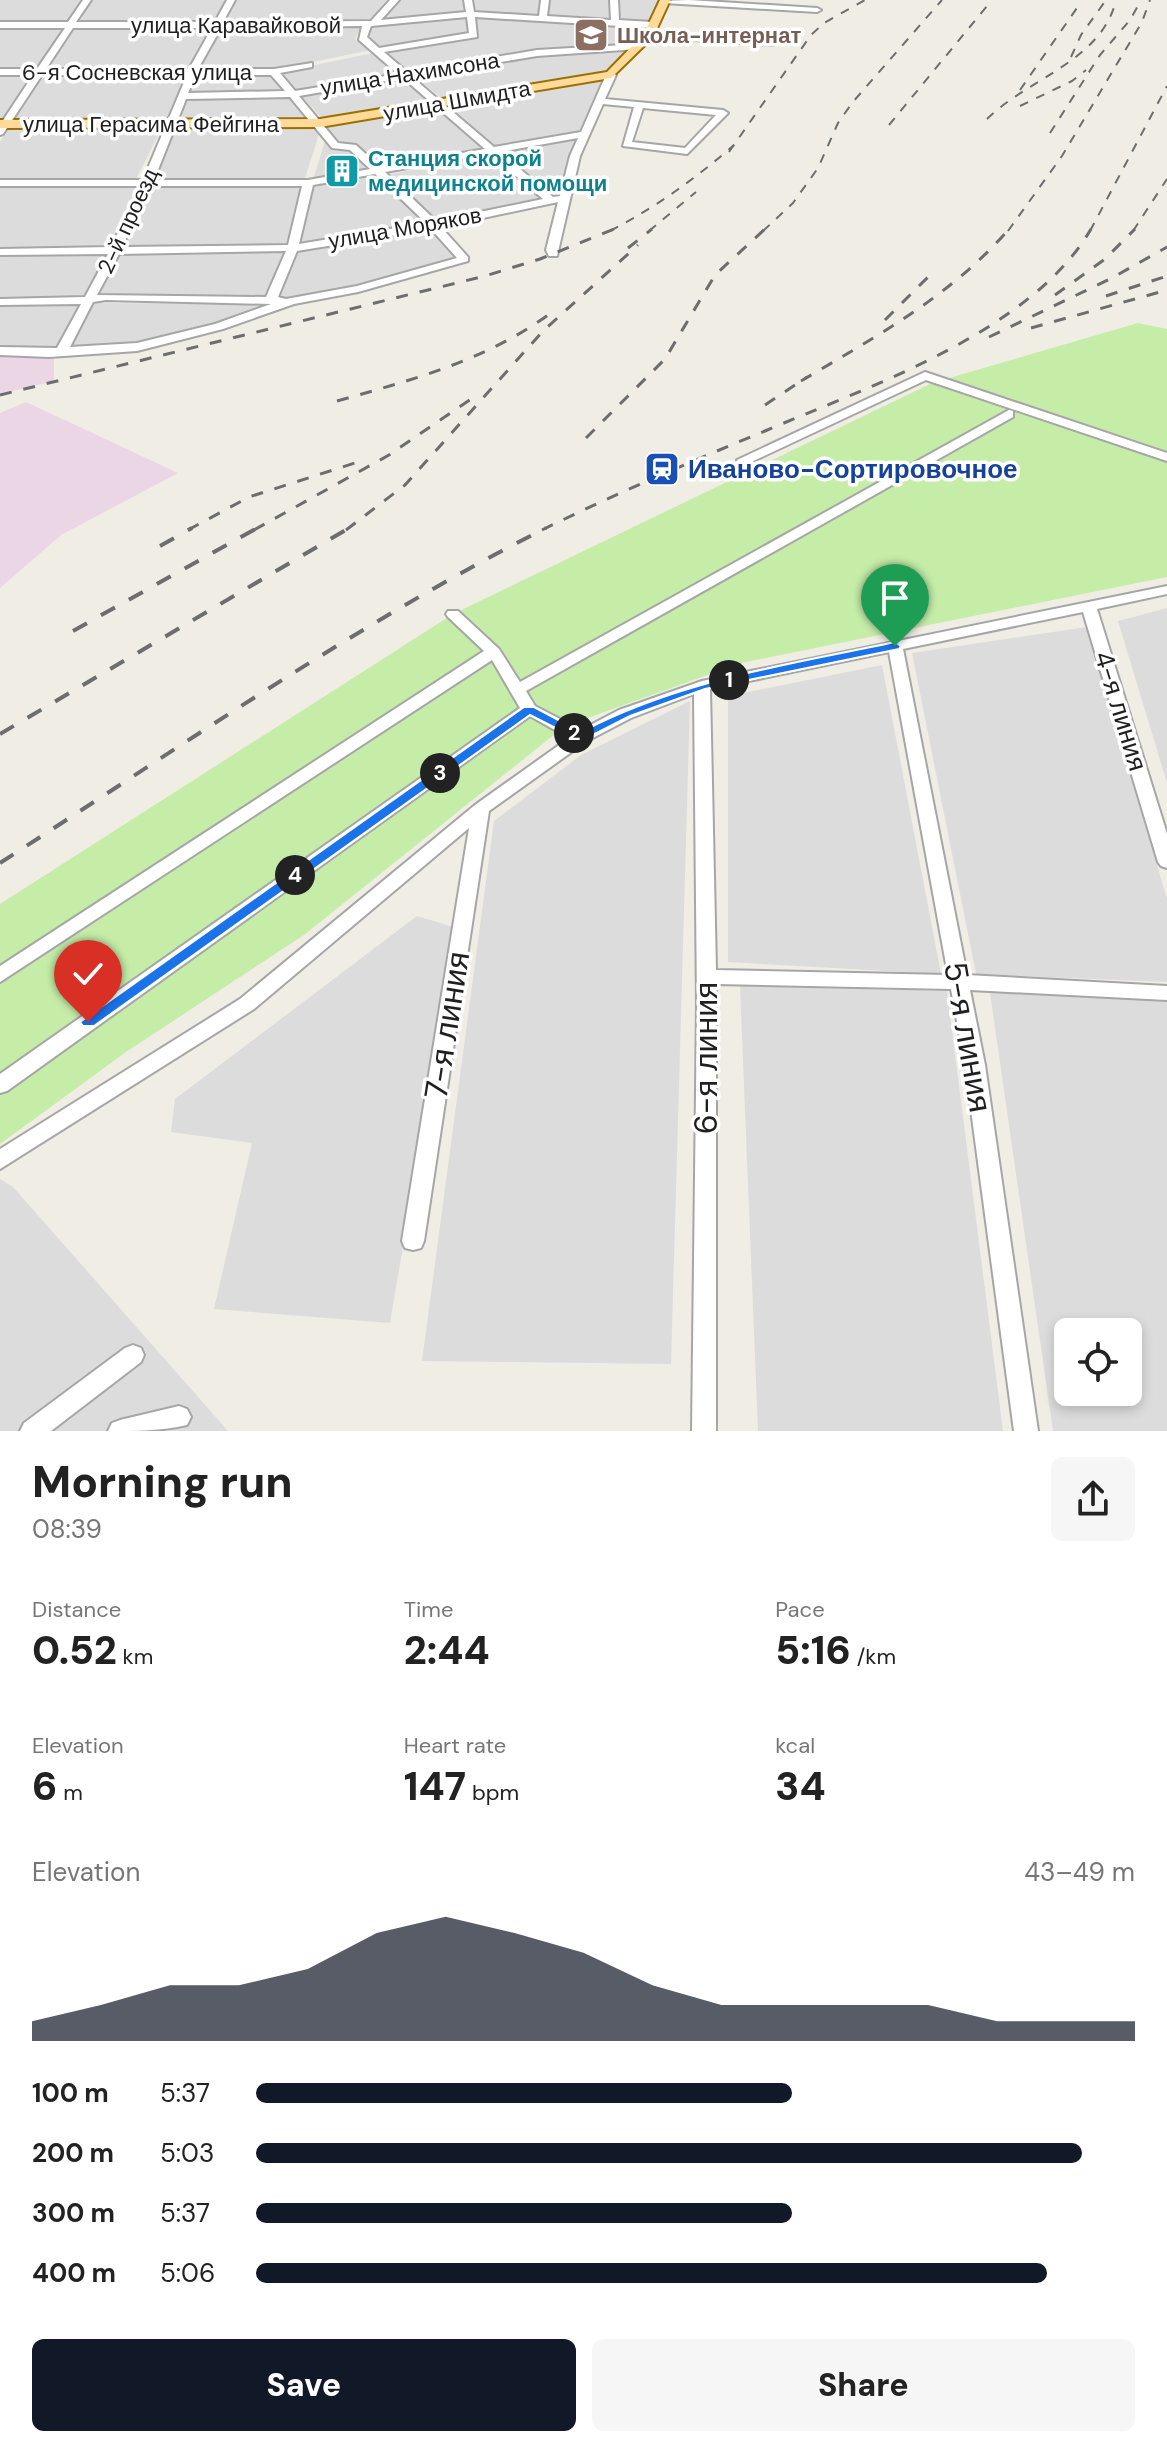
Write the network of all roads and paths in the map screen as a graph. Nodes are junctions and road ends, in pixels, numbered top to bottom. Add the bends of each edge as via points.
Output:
1 (87, 0) edge
2 (231, 0) edge
3 (395, 0) edge
4 (468, 0) edge
5 (545, 0) edge
6 (614, 0) edge
7 (664, 1) edge
8 (817, 10) dead end
9 (470, 14) junction
10 (543, 19) junction
11 (371, 22) junction
12 (615, 23) junction
13 (0, 25) edge
14 (72, 25) junction
15 (219, 25) junction
16 (650, 30) junction
17 (774, 42) dead end
18 (638, 46) junction
19 (377, 51) junction
20 (279, 56) dead end
21 (309, 65) dead end
22 (0, 72) edge
23 (38, 72) junction
24 (274, 72) junction
25 (192, 73) junction
26 (406, 75) junction
27 (611, 75) junction
28 (293, 94) junction
29 (182, 96) junction
30 (599, 101) junction
31 (442, 104) junction
32 (639, 105) junction
33 (320, 123) junction
34 (170, 124) junction
35 (302, 124) joint
36 (1, 127) edge
37 (584, 134) junction
38 (493, 151) junction
39 (377, 173) junction
40 (148, 181) junction
41 (0, 183) edge
42 (308, 183) junction
43 (564, 198) junction
44 (549, 199) junction
45 (434, 225) junction
46 (293, 248) junction
47 (116, 249) junction
48 (0, 252) edge
49 (553, 254) dead end
50 (89, 299) junction
51 (271, 300) junction
52 (291, 301) junction
53 (0, 302) edge
54 (0, 351) edge
55 (61, 351) junction
56 (1009, 414) dead end
57 (1167, 457) edge
58 (744, 460) dead end
59 (1167, 590) edge
60 (1089, 606) junction
61 (453, 614) dead end
62 (895, 646) junction
63 (494, 652) junction
64 (702, 686) junction
65 (517, 690) junction
66 (529, 709) junction
67 (581, 737) junction
68 (481, 809) junction
69 (1167, 862) edge
70 (0, 975) edge
71 (707, 977) junction
72 (959, 982) junction
73 (1167, 993) edge
74 (0, 1085) edge
75 (0, 1160) edge
76 (413, 1241) dead end
77 (133, 1355) dead end
78 (176, 1424) edge
79 (32, 1431) edge
80 (120, 1431) edge
81 (704, 1431) edge
82 (1026, 1431) edge

1 - 14 street
2 - 15 street, 2-й проезд
3 - 11 street
4 - 9 street
5 - 10 street
6 - 12 street
7 - 8 street
7 - 16 main road
9 - 10 street, улица Каравайковой
9 - 11 street, улица Каравайковой
9 - 19 street via 474,35
10 - 12 street, улица Каравайковой
11 - 15 street, улица Каравайковой
11 - 19 street via 362,38
12 - 16 street, улица Каравайковой
13 - 14 street, улица Каравайковой
14 - 15 street, улица Каравайковой
14 - 23 street
15 - 25 street, 2-й проезд
16 - 17 street, улица Каравайковой
16 - 18 main road
18 - 26 street, улица Нахимсона via 537,53
18 - 27 main road
19 - 26 street
20 - 24 street
21 - 24 street, 6-я Сосневская улица
22 - 23 street, 6-я Сосневская улица
23 - 25 street, 6-я Сосневская улица
23 - 36 street
24 - 25 street, 6-я Сосневская улица
24 - 28 street
25 - 29 street, 2-й проезд
26 - 28 street, улица Нахимсона
26 - 31 street
27 - 30 street
27 - 31 main road, улица Шмидта
28 - 29 street, улица Нахимсона
28 - 33 street
29 - 34 street, 2-й проезд
30 - 32 street
30 - 37 street
31 - 33 main road, улица Шмидта
31 - 38 street
32 - 32 street via 653,106 723,113 687,151 626,144
33 - 35 main road, улица Шмидта
33 - 39 street via 335,146 353,147
34 - 35 main road, улица Герасима Фейгина
34 - 36 main road, улица Герасима Фейгина
34 - 40 street, 2-й проезд
37 - 38 street
37 - 43 street
38 - 39 street
38 - 44 street
39 - 42 street
39 - 45 street
40 - 41 street
40 - 42 street
40 - 47 street, 2-й проезд
42 - 46 street
43 - 44 street, улица Моряков
43 - 49 street
44 - 45 street, улица Моряков
45 - 46 street, улица Моряков
45 - 52 street via 464,259 358,289
46 - 47 street, улица Моряков
46 - 51 street
47 - 48 street, улица Моряков
47 - 50 street, 2-й проезд
50 - 51 street
50 - 53 street
50 - 55 street, 2-й проезд
51 - 52 street
52 - 55 street via 219,327 137,347
54 - 55 street
56 - 65 street
57 - 58 street via 925,376
59 - 60 street
60 - 62 street
60 - 69 street, 4-я линия
61 - 63 street
62 - 64 street
62 - 72 street, 5-я линия
63 - 65 street
63 - 70 street
64 - 67 street via 625,714
64 - 71 street, 6-я линия
65 - 66 street
66 - 67 street
66 - 74 street
67 - 68 street
68 - 75 street via 247,1004
68 - 76 street, 7-я линия
71 - 72 street
71 - 81 street, 6-я линия
72 - 73 street
72 - 82 street, 5-я линия
77 - 79 street
78 - 80 street

